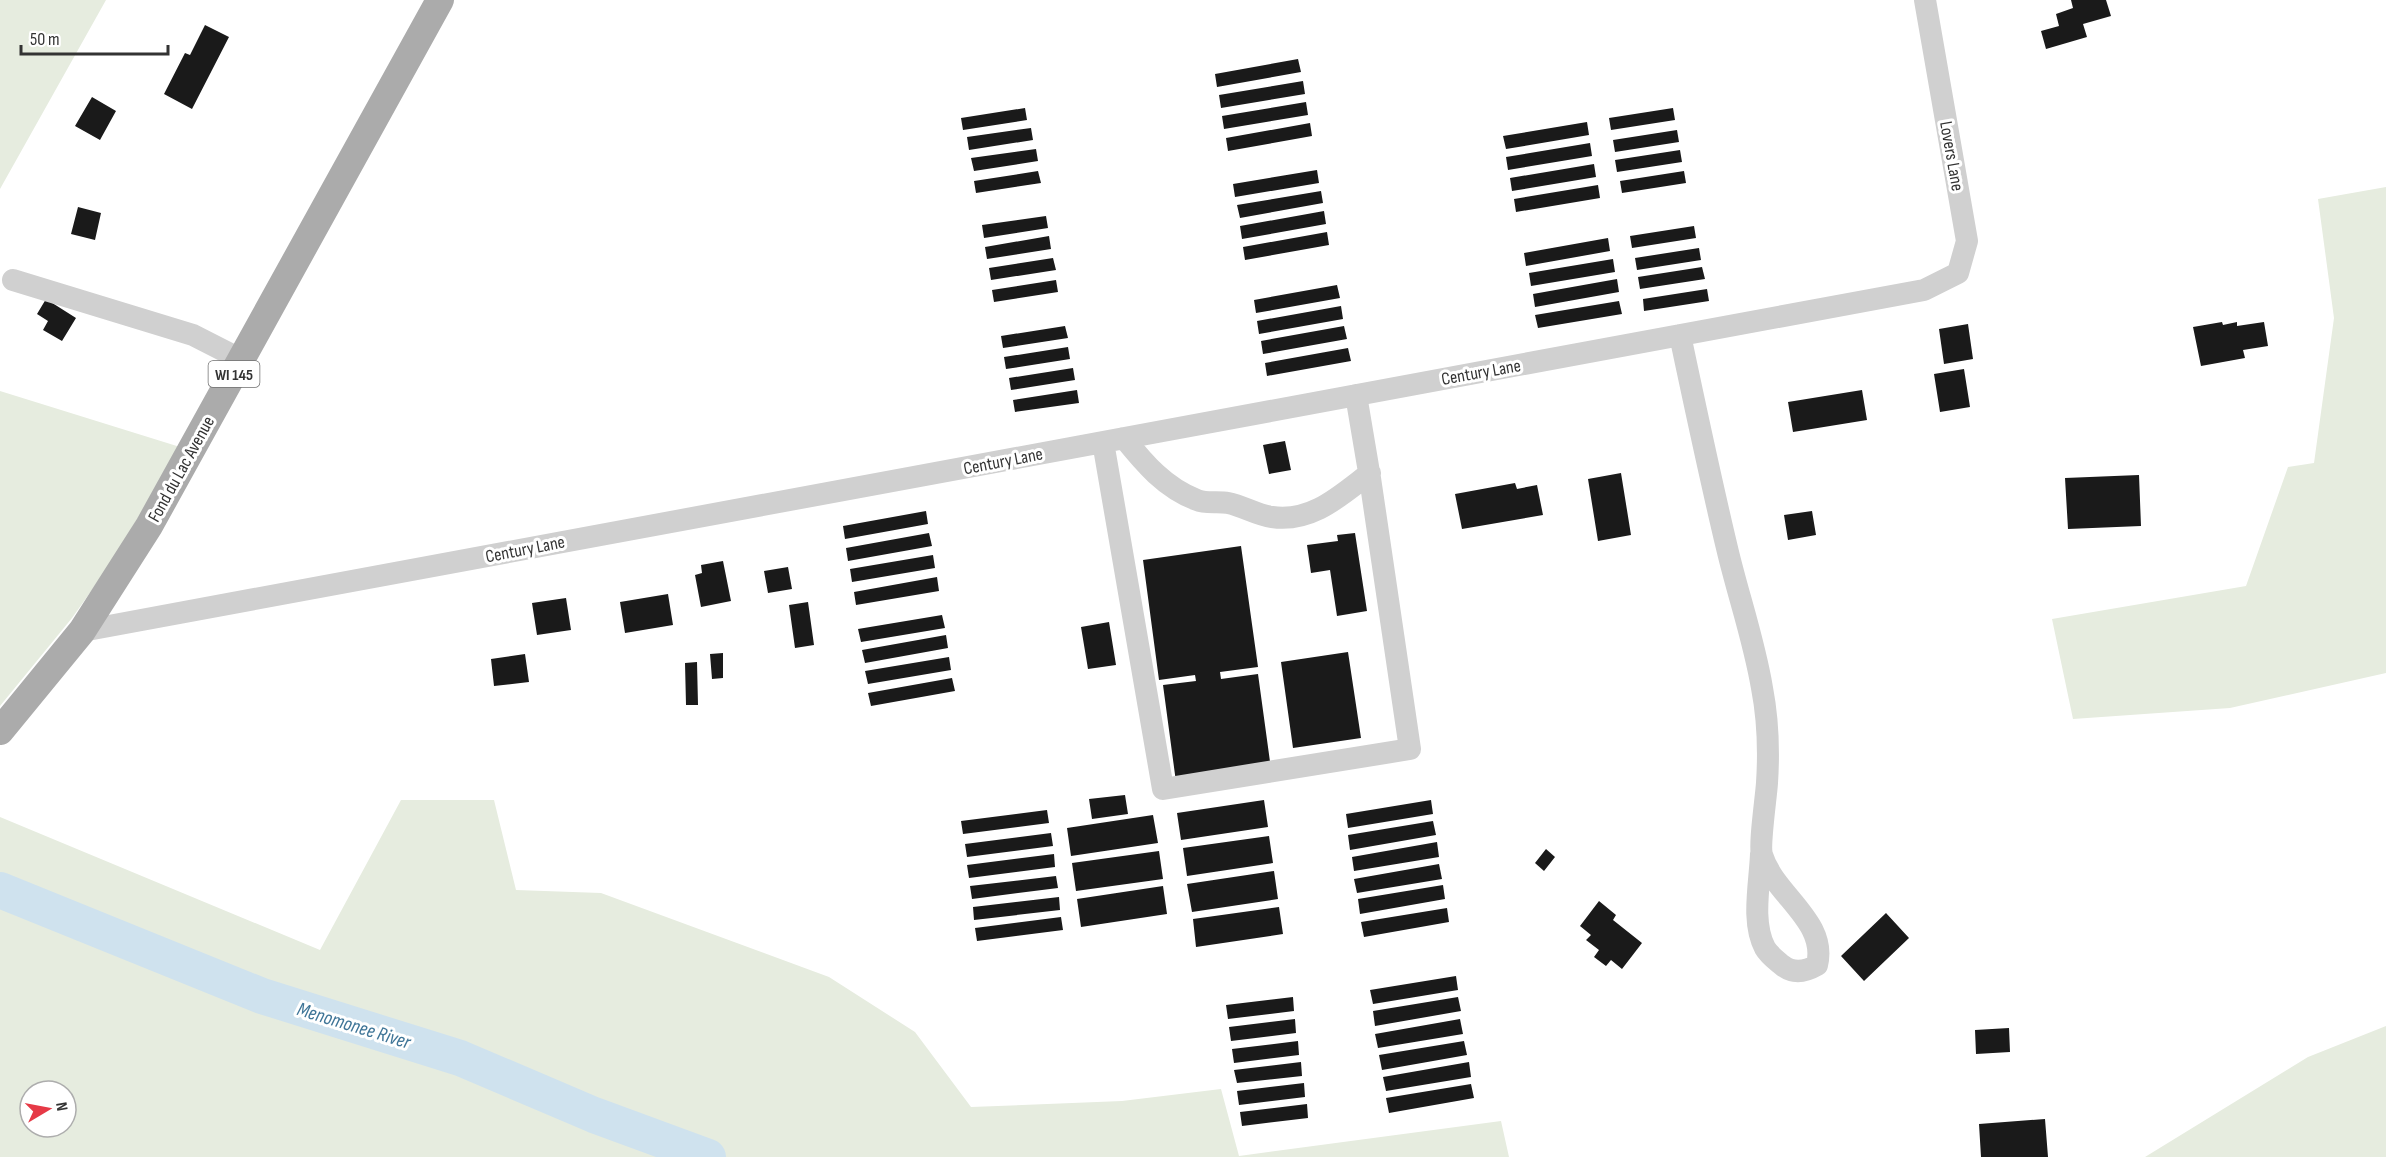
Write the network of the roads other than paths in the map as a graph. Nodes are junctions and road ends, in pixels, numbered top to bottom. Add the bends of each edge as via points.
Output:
1 (440, 0) edge
2 (1925, 0) edge
3 (13, 279) dead end
4 (1924, 290) joint
5 (1680, 335) junction
6 (242, 360) junction
7 (1356, 395) junction
8 (1113, 440) junction
9 (1370, 473) junction
10 (82, 631) junction
11 (0, 731) edge
12 (1761, 854) junction

1 - 6 main road, Fond du Lac Avenue / WI 145
2 - 4 street, Lovers Lane via 1967,241 1958,273
3 - 6 street via 193,335
4 - 5 street, Century Lane
5 - 7 street, Century Lane
5 - 12 street via 1727,550 1763,689 1767,780
6 - 10 main road, Fond du Lac Avenue / WI 145 via 149,526
7 - 8 street, Century Lane
7 - 9 street
8 - 9 street via 1173,488 1198,501 1228,503 1272,517 1296,517 1326,507
8 - 9 street via 1163,789 1410,749
8 - 10 street, Century Lane
10 - 11 main road, Fond du Lac Avenue / WI 145
12 - 12 street via 1817,937 1820,952 1816,965 1808,969 1796,972 1785,968 1765,948 1758,920

